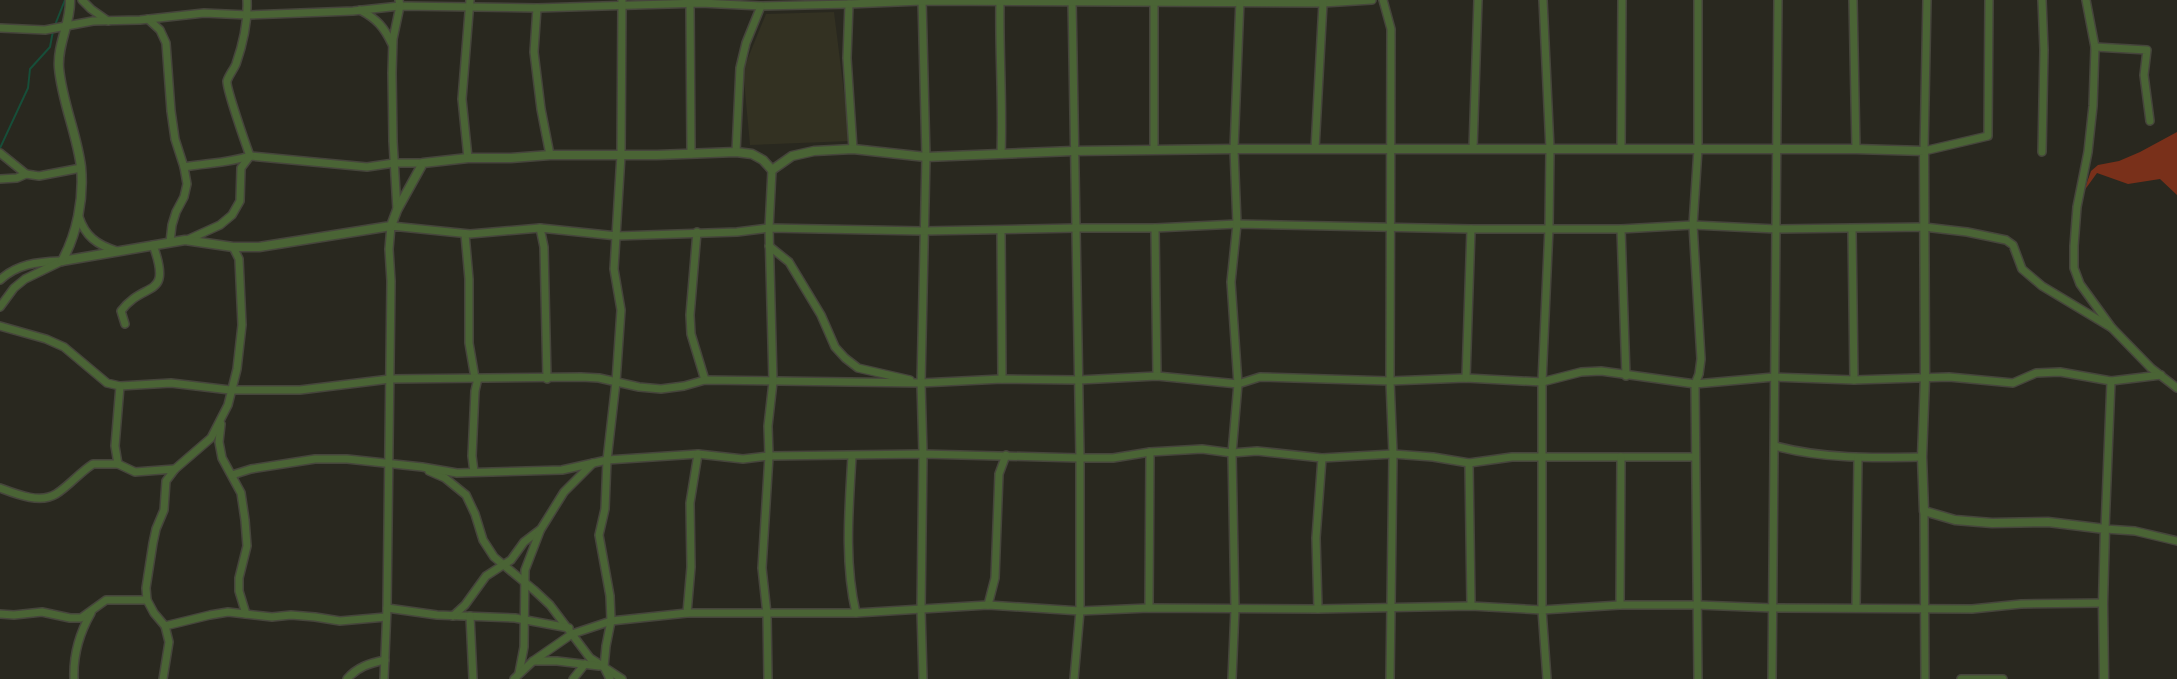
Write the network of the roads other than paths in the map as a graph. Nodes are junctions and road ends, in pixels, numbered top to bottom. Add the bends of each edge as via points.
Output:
1 (70, 0) edge
2 (75, 0) edge
3 (82, 0) edge
4 (247, 0) edge
5 (922, 0) edge
6 (1372, 0) edge
7 (1383, 0) edge
8 (1478, 0) edge
9 (1543, 0) edge
10 (1622, 0) edge
11 (1698, 0) edge
12 (1778, 0) edge
13 (1853, 0) edge
14 (1927, 0) edge
15 (1989, 0) edge
16 (2042, 0) edge
17 (2086, 0) edge
18 (1000, 1) edge
19 (1072, 1) edge
20 (1240, 1) edge
21 (1154, 2) junction
22 (399, 3) edge
23 (470, 3) edge
24 (622, 3) edge
25 (690, 3) junction
26 (770, 3) edge
27 (1323, 3) junction
28 (849, 4) junction
29 (761, 6) junction
30 (537, 8) junction
31 (70, 10) junction
32 (360, 10) junction
33 (248, 15) junction
34 (148, 19) junction
35 (109, 21) junction
36 (65, 26) junction
37 (0, 28) edge
38 (2095, 47) junction
39 (393, 48) junction
40 (2150, 121) dead end
41 (853, 149) junction
42 (1234, 149) junction
43 (1314, 149) junction
44 (1473, 149) junction
45 (1550, 149) junction
46 (1621, 149) junction
47 (1698, 149) junction
48 (1777, 149) junction
49 (1856, 149) junction
50 (1154, 150) junction
51 (1392, 150) junction
52 (1073, 151) junction
53 (1924, 151) junction
54 (736, 152) junction
55 (2042, 152) dead end
56 (0, 153) edge
57 (691, 154) junction
58 (1001, 154) junction
59 (550, 155) junction
60 (621, 155) junction
61 (250, 156) junction
62 (926, 157) junction
63 (468, 158) junction
64 (394, 163) junction
65 (423, 163) junction
66 (184, 167) junction
67 (81, 168) junction
68 (772, 170) junction
69 (26, 174) junction
70 (0, 179) edge
71 (397, 210) junction
72 (78, 214) junction
73 (1237, 224) junction
74 (1694, 225) junction
75 (391, 226) junction
76 (1392, 227) junction
77 (1924, 227) junction
78 (540, 228) junction
79 (769, 228) junction
80 (1077, 228) junction
81 (1155, 228) junction
82 (1550, 228) junction
83 (1471, 229) junction
84 (1621, 229) junction
85 (1776, 229) junction
86 (1001, 230) junction
87 (1852, 230) junction
88 (923, 231) junction
89 (697, 232) junction
90 (465, 234) junction
91 (617, 236) junction
92 (185, 240) junction
93 (170, 242) junction
94 (153, 245) junction
95 (769, 246) junction
96 (233, 247) junction
97 (119, 251) junction
98 (62, 261) junction
99 (0, 280) edge
100 (0, 306) edge
101 (124, 324) dead end
102 (0, 326) edge
103 (2112, 328) junction
104 (2161, 375) junction
105 (1157, 376) junction
106 (1626, 376) junction
107 (1774, 377) junction
108 (476, 378) junction
109 (1466, 378) junction
110 (1925, 378) junction
111 (390, 379) junction
112 (547, 379) junction
113 (1002, 379) junction
114 (705, 380) junction
115 (1079, 380) junction
116 (1854, 380) junction
117 (1390, 381) junction
118 (2111, 381) junction
119 (616, 382) junction
120 (773, 382) junction
121 (1542, 382) junction
122 (921, 383) junction
123 (1238, 384) junction
124 (1695, 384) junction
125 (120, 386) junction
126 (2177, 388) edge
127 (230, 390) junction
128 (222, 418) junction
129 (1775, 446) junction
130 (1150, 452) junction
131 (1232, 453) junction
132 (698, 454) junction
133 (923, 454) junction
134 (1393, 454) junction
135 (1006, 455) junction
136 (770, 456) junction
137 (852, 456) junction
138 (1694, 456) junction
139 (1544, 457) junction
140 (1621, 457) junction
141 (1922, 457) junction
142 (1080, 458) junction
143 (1322, 458) junction
144 (1858, 458) junction
145 (607, 460) junction
146 (593, 463) junction
147 (1469, 463) junction
148 (118, 464) junction
149 (389, 465) junction
150 (422, 467) junction
151 (175, 469) junction
152 (474, 472) junction
153 (232, 475) junction
154 (0, 488) edge
155 (1924, 511) junction
156 (541, 529) junction
157 (2105, 529) junction
158 (2177, 541) edge
159 (504, 565) junction
160 (524, 582) junction
161 (147, 600) junction
162 (2103, 603) junction
163 (1620, 605) junction
164 (1698, 605) junction
165 (988, 606) junction
166 (1471, 606) junction
167 (1392, 607) junction
168 (1926, 607) junction
169 (94, 608) junction
170 (387, 608) junction
171 (1149, 608) junction
172 (1773, 608) junction
173 (1856, 608) junction
174 (1235, 609) junction
175 (1318, 609) junction
176 (921, 610) junction
177 (1542, 610) junction
178 (1080, 611) junction
179 (687, 613) junction
180 (856, 613) junction
181 (0, 614) edge
182 (246, 614) junction
183 (767, 614) junction
184 (453, 616) junction
185 (470, 616) junction
186 (386, 617) junction
187 (525, 620) junction
188 (611, 621) junction
189 (165, 627) junction
190 (570, 631) junction
191 (384, 660) junction
192 (534, 661) junction
193 (585, 664) junction
194 (604, 667) junction
195 (516, 676) edge
196 (75, 679) edge
197 (163, 679) edge
198 (347, 679) edge
199 (384, 679) edge
200 (473, 679) edge
201 (573, 679) edge
202 (610, 679) edge
203 (622, 679) edge
204 (768, 679) edge
205 (923, 679) edge
206 (1074, 679) edge
207 (1233, 679) edge
208 (1390, 679) edge
209 (1546, 679) edge
210 (1698, 679) edge
211 (1772, 679) edge
212 (1925, 679) edge
213 (1961, 679) edge
214 (2003, 679) edge
215 (2104, 679) edge

1 - 31 street
2 - 31 street
3 - 35 street
4 - 33 street
5 - 18 street
5 - 28 street
5 - 62 street
6 - 27 street
7 - 51 street via 1391,29
8 - 44 street
9 - 45 street
10 - 46 street
11 - 47 street
12 - 48 street
13 - 49 street
14 - 53 street
15 - 53 street via 1988,136
16 - 55 street
17 - 38 street
18 - 19 street
18 - 58 street
19 - 21 street
19 - 52 street
20 - 21 street
20 - 27 street
20 - 42 street
21 - 50 street
22 - 23 street
22 - 32 street
22 - 39 street
23 - 30 street
23 - 63 street via 462,99
24 - 25 street
24 - 30 street
24 - 60 street
25 - 29 street
25 - 57 street
26 - 28 street
26 - 29 street
27 - 43 street
28 - 41 street via 847,58
29 - 54 street via 740,68
30 - 59 street via 534,52
31 - 36 street
32 - 33 street
32 - 39 street via 385,29
33 - 34 street via 204,13
33 - 61 street via 227,81
34 - 35 street
34 - 66 street via 166,43 175,139
35 - 36 street
36 - 37 street via 45,30
36 - 67 street via 58,66
38 - 40 street via 2147,50 2144,75
38 - 103 street via 2093,106 2077,207 2074,268 2080,284
39 - 64 street
41 - 62 street
41 - 68 street via 792,156
42 - 43 street
42 - 50 street
42 - 73 street
43 - 51 street
44 - 45 street
44 - 51 street
45 - 46 street
45 - 82 street
46 - 47 street
47 - 48 street
47 - 74 street
48 - 49 street
48 - 85 street
49 - 53 street
50 - 52 street
51 - 76 street
52 - 58 street
52 - 80 street
53 - 77 street
54 - 57 street
54 - 68 street via 752,154
56 - 69 street
57 - 60 street
58 - 62 street
59 - 60 street
59 - 63 street
60 - 91 street
61 - 64 street via 367,167
61 - 66 street
61 - 92 street via 242,168 240,201 232,215 220,225
62 - 88 street
63 - 65 street
64 - 65 street
64 - 71 street
65 - 71 street
66 - 93 street via 187,184
67 - 69 street via 39,176
67 - 72 street
68 - 79 street
69 - 70 street
71 - 75 street
72 - 97 street via 90,238
72 - 98 street
73 - 76 street
73 - 81 street
73 - 123 street via 1231,282
74 - 84 street
74 - 85 street
74 - 124 street via 1701,359
75 - 90 street
75 - 96 street via 259,247
75 - 111 street
76 - 83 street
76 - 117 street
77 - 87 street
77 - 103 street via 2006,240 2013,244 2022,269 2042,286
77 - 110 street
78 - 90 street
78 - 91 street
78 - 112 street via 544,247
79 - 88 street
79 - 89 street
79 - 95 street
80 - 81 street
80 - 86 street
80 - 115 street
81 - 105 street
82 - 83 street
82 - 84 street
82 - 121 street
83 - 109 street
84 - 106 street
85 - 87 street
85 - 107 street
86 - 88 street
86 - 113 street
87 - 116 street
88 - 122 street
89 - 91 street
89 - 114 street via 691,334
90 - 108 street via 469,343
91 - 119 street via 614,270 621,310
92 - 93 street
92 - 96 street
93 - 94 street
94 - 97 street
94 - 101 street via 161,271 159,281 127,303 121,311
95 - 120 street
95 - 122 street via 789,262 811,296 835,347 845,358 858,368
96 - 127 street via 239,259 242,325 237,369
97 - 98 street
98 - 99 street via 35,262
98 - 100 street via 25,279
102 - 125 street via 64,347 107,383
103 - 104 street
104 - 118 street
104 - 126 street
105 - 115 street
105 - 123 street
106 - 121 street via 1581,372
106 - 124 street
107 - 116 street
107 - 124 street
107 - 129 street
108 - 111 street
108 - 112 street
108 - 152 street
109 - 117 street
109 - 121 street
110 - 116 street
110 - 118 street via 2013,383 2036,373 2060,372
110 - 141 street
111 - 127 street via 300,390
111 - 149 street
112 - 119 street via 599,378
113 - 115 street
113 - 122 street
114 - 119 street via 660,388
114 - 120 street
115 - 142 street
117 - 123 street via 1260,377
117 - 134 street
118 - 157 street
119 - 145 street
120 - 122 street
120 - 136 street via 768,426
121 - 139 street
122 - 133 street
123 - 131 street
124 - 138 street
125 - 127 street via 171,383
125 - 148 street via 115,446
127 - 128 street
128 - 151 street via 211,438
128 - 153 street via 219,442 222,458
129 - 144 street via 1802,453
129 - 172 street
130 - 131 street via 1202,449
130 - 142 street
130 - 171 street
131 - 143 street via 1257,451
131 - 174 street
132 - 136 street via 743,459
132 - 145 street
132 - 179 street via 690,503
133 - 135 street
133 - 137 street
133 - 176 street
134 - 143 street
134 - 147 street
134 - 167 street
135 - 142 street
135 - 165 street via 999,474 995,578
136 - 137 street
136 - 183 street via 762,568
137 - 180 street via 849,568
138 - 140 street
138 - 164 street
139 - 140 street
139 - 147 street
139 - 177 street
140 - 163 street
141 - 144 street
141 - 155 street
142 - 178 street
143 - 175 street via 1316,538
144 - 173 street
145 - 146 street
145 - 188 street via 599,535
146 - 152 street via 562,470
146 - 156 street via 564,492
147 - 166 street
148 - 151 street via 135,472
148 - 154 street via 93,464 54,496 21,496
149 - 150 street
149 - 153 street via 315,459
149 - 170 street
150 - 152 street
150 - 159 street via 466,495 483,540
151 - 161 street via 166,481
153 - 182 street via 241,493 245,520 247,546 240,591
155 - 157 street via 1955,520 2048,522
155 - 168 street
156 - 159 street
156 - 160 street
157 - 158 street
157 - 162 street
159 - 160 street
159 - 184 street via 486,576
160 - 187 street
160 - 190 street via 550,605
161 - 169 street via 106,600
161 - 189 street
162 - 168 street via 1972,609
162 - 215 street
163 - 164 street
163 - 177 street
164 - 172 street
164 - 210 street
165 - 176 street
165 - 178 street
166 - 167 street
166 - 177 street
167 - 175 street
167 - 208 street
168 - 173 street
168 - 212 street
169 - 181 street via 81,618 42,612
169 - 196 street via 78,642
170 - 184 street
170 - 186 street
171 - 174 street
171 - 178 street
172 - 173 street
172 - 211 street
174 - 175 street
174 - 207 street
176 - 180 street
176 - 205 street
177 - 209 street
178 - 206 street
179 - 183 street
179 - 188 street
180 - 183 street
182 - 186 street via 340,621
182 - 189 street via 228,612
183 - 204 street
184 - 185 street
185 - 187 street
185 - 200 street
186 - 191 street
187 - 190 street
187 - 195 street via 524,647
188 - 190 street
188 - 194 street
189 - 197 street via 169,642
190 - 192 street
190 - 194 street via 590,658
191 - 198 street via 369,663
191 - 199 street
192 - 193 street
192 - 195 street
193 - 194 street
193 - 201 street
194 - 202 street
194 - 203 street
213 - 214 street

